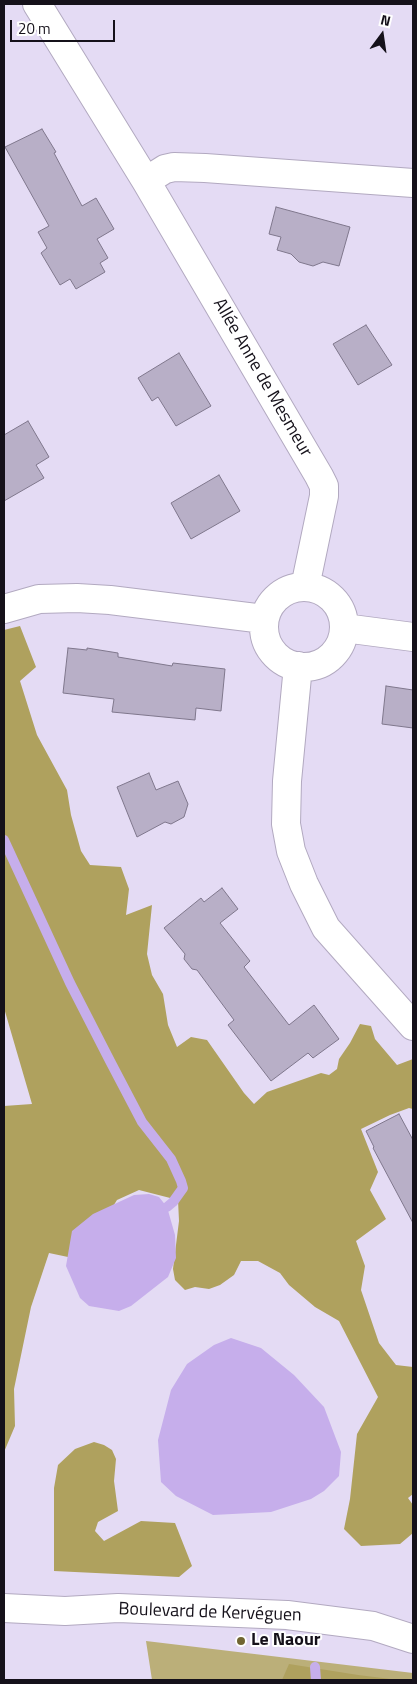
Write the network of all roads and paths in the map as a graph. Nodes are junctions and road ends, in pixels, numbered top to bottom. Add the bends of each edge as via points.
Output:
1 (37, 4) edge
2 (146, 181) junction
3 (413, 183) edge
4 (305, 587) junction
5 (4, 609) edge
6 (264, 619) junction
7 (344, 628) junction
8 (413, 637) edge
9 (298, 666) junction
10 (413, 1026) edge
11 (4, 1608) edge
12 (413, 1639) edge

1 - 2 street, Allée Anne de Mesmeur
2 - 3 street via 174,167
2 - 4 street, Allée Anne de Mesmeur via 324,486
4 - 6 street via 282,593
4 - 7 street via 329,595 343,616
5 - 6 street via 39,599 77,598
6 - 9 street via 264,632 272,650 286,663
7 - 8 street
7 - 9 street via 342,640 329,659 307,667
9 - 10 street via 287,781 286,824 291,851 326,928
11 - 12 street, Boulevard de Kervéguen via 287,1614 373,1626

